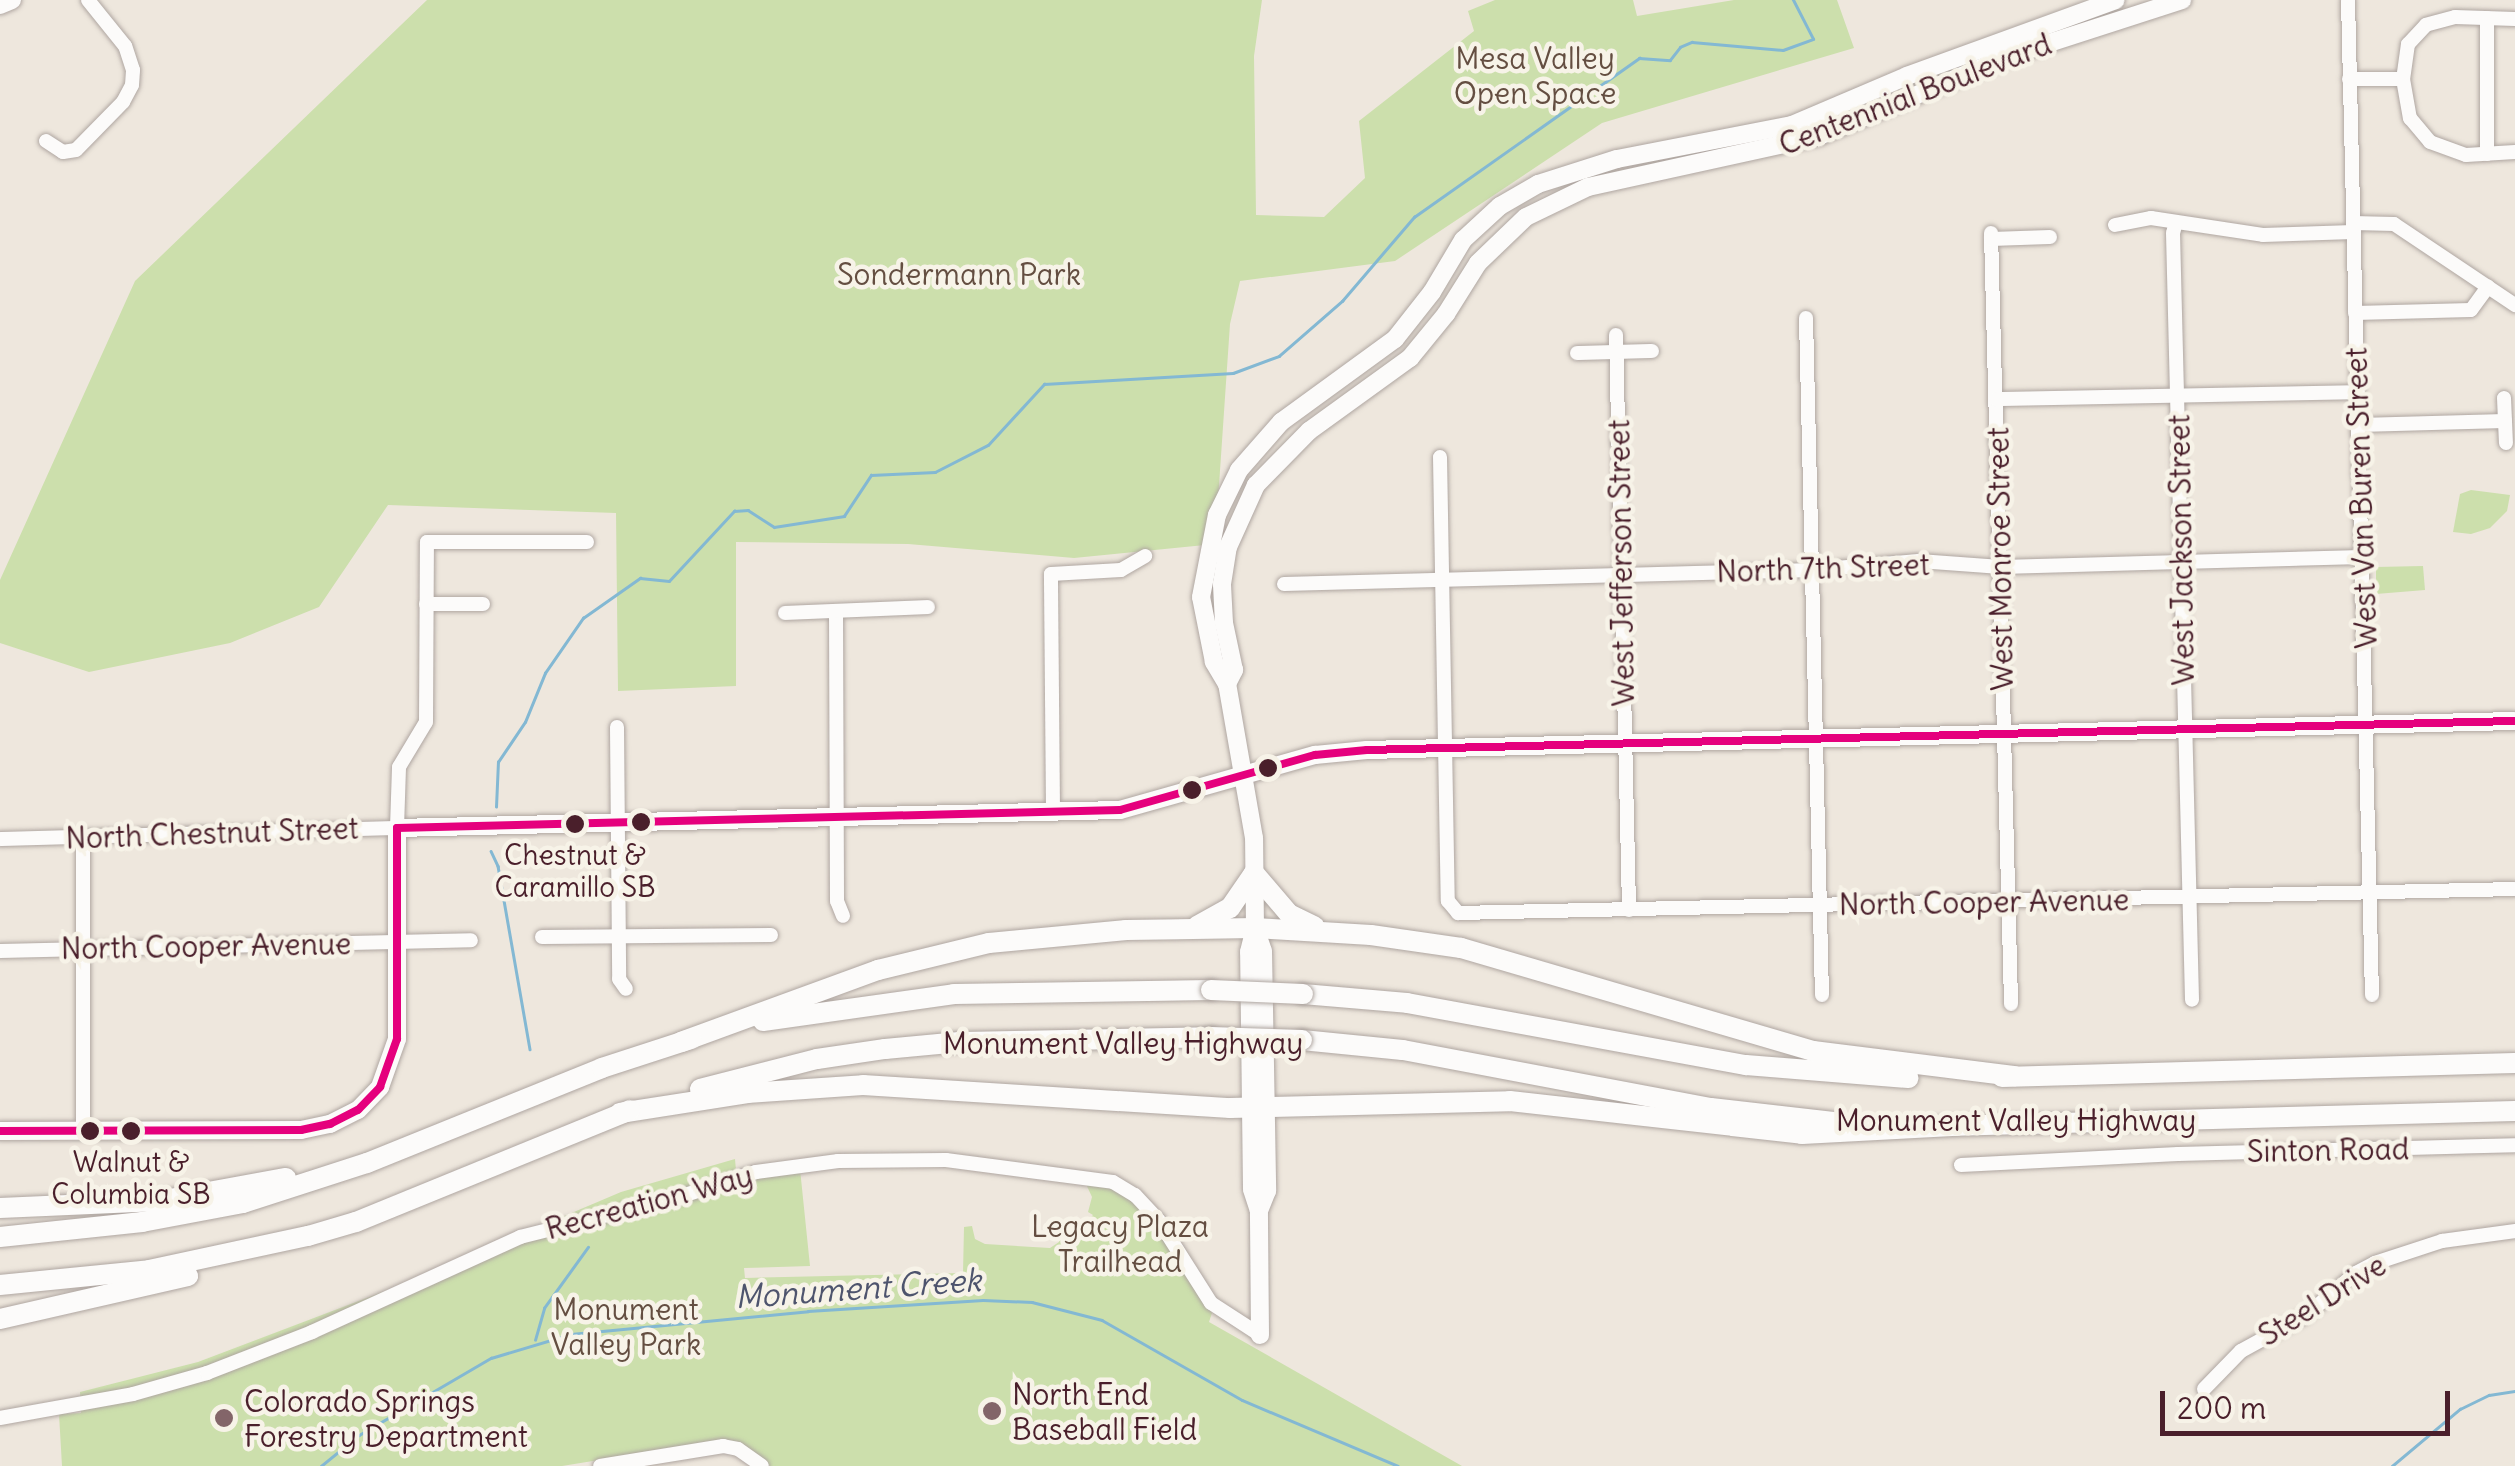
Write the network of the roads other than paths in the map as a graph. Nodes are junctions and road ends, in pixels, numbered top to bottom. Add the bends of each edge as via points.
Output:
1 (12, 0) edge
2 (88, 0) edge
3 (2116, 0) edge
4 (2182, 0) edge
5 (2348, 0) edge
6 (0, 5) edge
7 (2487, 18) junction
8 (2515, 19) edge
9 (2350, 79) junction
10 (2403, 79) junction
11 (46, 140) dead end
12 (2515, 152) edge
13 (2487, 154) junction
14 (2176, 222) junction
15 (2115, 225) dead end
16 (2353, 228) junction
17 (2050, 237) dead end
18 (2488, 287) junction
19 (2515, 305) edge
20 (2355, 313) junction
21 (1806, 318) dead end
22 (1616, 335) dead end
23 (1652, 351) dead end
24 (1616, 352) junction
25 (1577, 353) dead end
26 (2358, 392) junction
27 (2178, 394) junction
28 (1996, 398) junction
29 (2504, 398) dead end
30 (2505, 421) junction
31 (2359, 425) junction
32 (2506, 443) dead end
33 (1440, 457) dead end
34 (587, 542) dead end
35 (1145, 556) dead end
36 (2362, 556) junction
37 (2182, 562) junction
38 (2001, 567) junction
39 (1812, 570) junction
40 (1622, 575) junction
41 (1440, 581) junction
42 (1284, 584) dead end
43 (426, 604) junction
44 (483, 604) dead end
45 (928, 608) dead end
46 (836, 611) junction
47 (785, 614) dead end
48 (1227, 684) junction
49 (2515, 721) edge
50 (2367, 726) junction
51 (617, 727) dead end
52 (2185, 732) junction
53 (2004, 734) junction
54 (1815, 738) junction
55 (1625, 742) junction
56 (1444, 747) junction
57 (1244, 776) junction
58 (1053, 811) junction
59 (837, 817) junction
60 (620, 822) junction
61 (397, 828) junction
62 (83, 838) junction
63 (0, 839) edge
64 (1254, 873) junction
65 (2515, 889) edge
66 (2370, 893) junction
67 (2189, 898) junction
68 (2008, 904) junction
69 (1820, 905) junction
70 (1629, 910) junction
71 (843, 916) dead end
72 (1191, 928) junction
73 (1255, 928) junction
74 (1337, 932) junction
75 (621, 933) junction
76 (771, 935) dead end
77 (542, 937) dead end
78 (471, 940) dead end
79 (399, 941) junction
80 (83, 948) junction
81 (0, 951) edge
82 (626, 990) dead end
83 (2372, 995) dead end
84 (1822, 996) dead end
85 (2192, 1000) dead end
86 (2011, 1004) dead end
87 (682, 1042) junction
88 (2515, 1063) edge
89 (2014, 1076) junction
90 (1258, 1108) junction
91 (2515, 1111) edge
92 (620, 1113) junction
93 (1957, 1126) junction
94 (83, 1130) junction
95 (0, 1131) edge
96 (2515, 1145) edge
97 (366, 1163) junction
98 (1961, 1165) dead end
99 (0, 1208) edge
100 (2515, 1232) edge
101 (308, 1236) junction
102 (0, 1237) edge
103 (0, 1285) edge
104 (0, 1320) edge
105 (1260, 1335) joint
106 (2204, 1388) dead end
107 (0, 1418) edge
108 (600, 1466) edge
109 (762, 1466) edge

1 - 6 main road
2 - 11 street via 126,46 132,85 76,150 60,151
3 - 48 main road, Centennial Boulevard via 1824,114 1571,171 1500,206 1462,240 1394,339 1282,422 1227,490 1201,597 1214,662
4 - 48 main road, Centennial Boulevard via 2009,56 1820,136 1588,187 1526,218 1478,262 1410,358 1310,431 1256,484 1238,516 1222,584 1234,670
5 - 9 street, West Van Buren Street
7 - 8 street
7 - 10 street via 2443,18 2418,30 2404,53
7 - 13 street
9 - 10 street
9 - 16 street, West Van Buren Street
10 - 13 street via 2410,118 2430,142 2456,154
12 - 13 street
14 - 15 street via 2151,218
14 - 16 street via 2263,234
14 - 27 street, West Jackson Street
16 - 18 street via 2394,224
16 - 20 street, West Van Buren Street
17 - 28 street, West Monroe Street via 1991,236
18 - 19 street
18 - 20 street via 2471,310
20 - 26 street, West Van Buren Street
21 - 39 street
22 - 24 street, West Jefferson Street
23 - 24 street
24 - 25 street
24 - 40 street, West Jefferson Street
26 - 27 street
26 - 31 street, West Van Buren Street
27 - 28 street
27 - 37 street, West Jackson Street
28 - 38 street, West Monroe Street
29 - 30 street
30 - 31 street
30 - 32 street
31 - 36 street, West Van Buren Street
33 - 41 street
34 - 43 street via 427,542
35 - 58 street via 1120,570 1052,574
36 - 37 street, North 7th Street
36 - 50 street, West Van Buren Street
37 - 38 street, North 7th Street
37 - 52 street, West Jackson Street
38 - 39 street, North 7th Street via 1918,560
38 - 53 street, West Monroe Street
39 - 40 street, North 7th Street
39 - 54 street
40 - 41 street, North 7th Street
40 - 55 street, West Jefferson Street
41 - 42 street, North 7th Street
41 - 56 street
43 - 44 street
43 - 61 street via 426,722 399,767
45 - 46 street
46 - 47 street
46 - 59 street
48 - 57 main road, Centennial Boulevard
49 - 50 main road, North Chestnut Street
50 - 52 main road, North Chestnut Street
50 - 66 street, West Van Buren Street
51 - 60 street
52 - 53 main road, North Chestnut Street
52 - 67 street, West Jackson Street
53 - 54 main road, North Chestnut Street
53 - 68 street, West Monroe Street
54 - 55 main road, North Chestnut Street
54 - 69 street
55 - 56 main road, North Chestnut Street
55 - 70 street, West Jefferson Street
56 - 57 main road, North Chestnut Street via 1329,753
56 - 70 street, North Cooper Avenue via 1448,901 1454,911
57 - 58 main road, North Chestnut Street via 1136,808
57 - 64 main road, Centennial Boulevard
58 - 59 main road, North Chestnut Street
59 - 60 main road, North Chestnut Street
59 - 71 street via 837,901
60 - 61 main road, North Chestnut Street
60 - 75 street
61 - 62 street, North Chestnut Street
61 - 79 main road
62 - 63 street, North Chestnut Street
62 - 80 street
64 - 72 highway via 1230,908
64 - 73 main road, Centennial Boulevard
64 - 74 highway via 1290,914
65 - 66 street, North Cooper Avenue
66 - 67 street, North Cooper Avenue
66 - 83 street, West Van Buren Street
67 - 68 street, North Cooper Avenue
67 - 85 street, West Jackson Street
68 - 69 street, North Cooper Avenue
68 - 86 street, West Monroe Street
69 - 70 street, North Cooper Avenue
69 - 84 street
72 - 73 highway
72 - 87 highway via 1045,935 958,949 841,982
73 - 74 highway
73 - 90 main road, Centennial Boulevard via 1263,951
74 - 89 highway via 1492,956 1812,1051
75 - 76 street
75 - 77 street
75 - 82 street via 619,979
78 - 79 street, North Cooper Avenue
79 - 80 street, North Cooper Avenue
79 - 94 main road via 394,1056 380,1087 358,1110 301,1130
80 - 81 street, North Cooper Avenue
80 - 94 street
87 - 89 highway, Monument Valley Highway, bridge via 807,1012 935,996 1212,990 1407,1003 1776,1069 1898,1078
87 - 97 highway, Monument Valley Highway
88 - 89 highway, Monument Valley Highway
90 - 92 highway via 863,1085 747,1092
90 - 93 highway via 1486,1100 1774,1133
90 - 105 main road, Centennial Boulevard via 1267,1191 1259,1211
91 - 93 highway, Monument Valley Highway
92 - 93 highway, Monument Valley Highway, bridge via 764,1072 886,1049 1211,1037 1403,1050 1761,1116
92 - 101 highway, Monument Valley Highway
94 - 95 main road
96 - 98 street, Sinton Road
97 - 99 highway via 159,1201
97 - 102 highway, Monument Valley Highway via 199,1213
100 - 106 street, Steel Drive via 2442,1241 2356,1272 2305,1316 2241,1351
101 - 103 highway, Monument Valley Highway via 148,1270
101 - 104 highway via 233,1266
105 - 107 street, Recreation Way via 1211,1303 1159,1221 1113,1182 982,1163 838,1161 756,1172 520,1237 208,1374
108 - 109 street via 723,1446 738,1448

